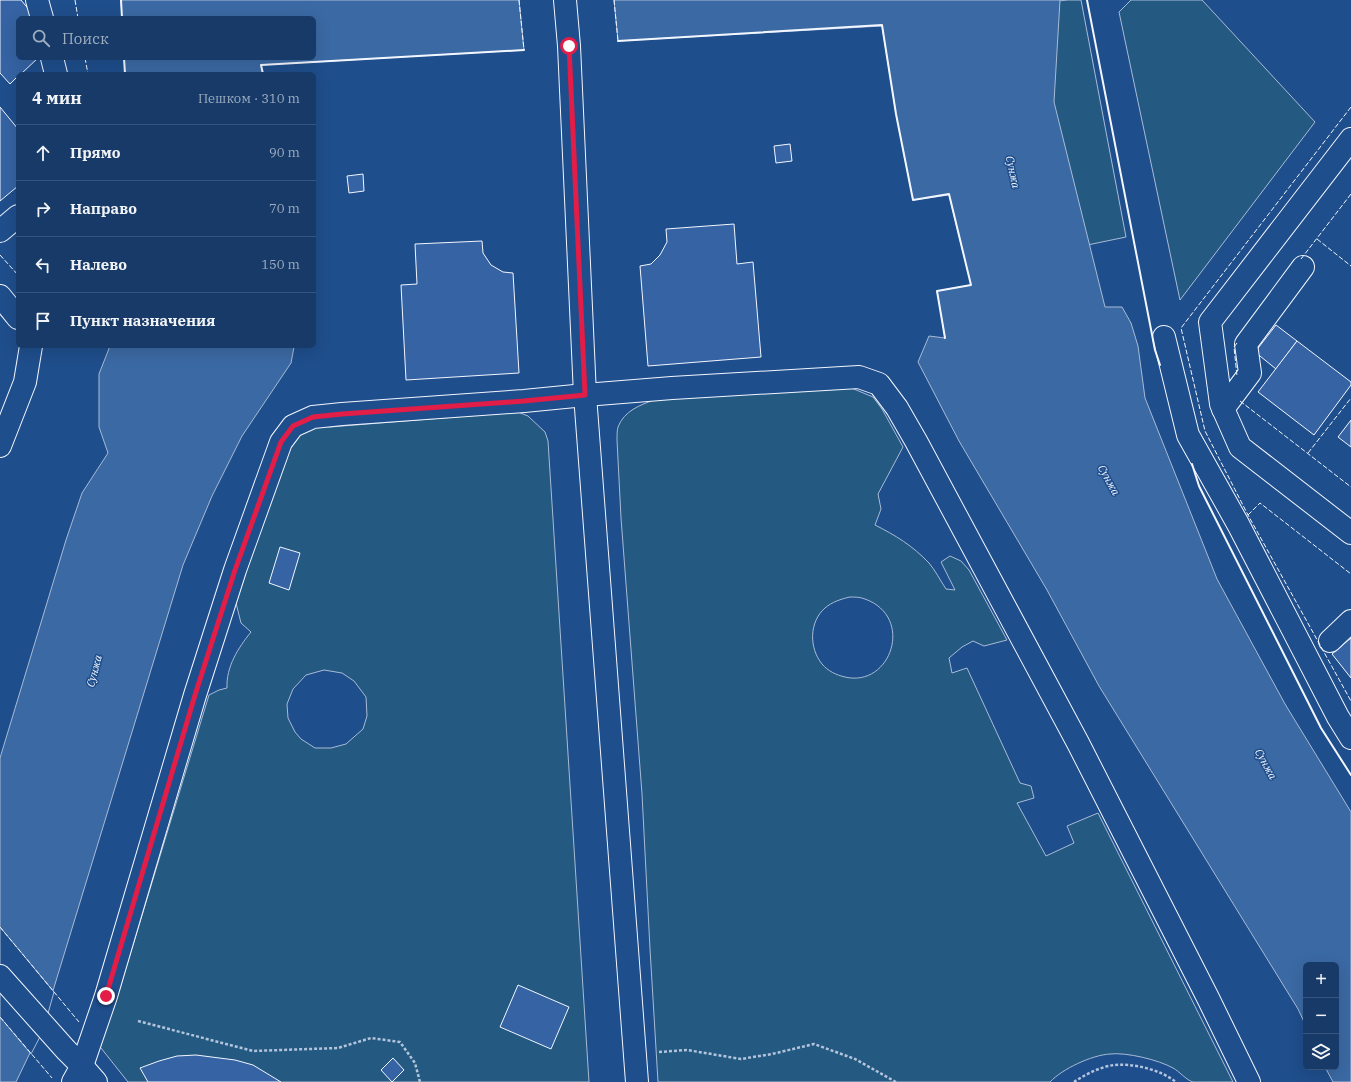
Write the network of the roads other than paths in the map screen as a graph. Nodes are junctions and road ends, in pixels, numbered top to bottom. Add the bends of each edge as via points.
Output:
1 (38, 0) edge
2 (565, 0) edge
3 (42, 16) edge
4 (52, 60) edge
5 (56, 72) edge
6 (1351, 139) edge
7 (16, 218) edge
8 (0, 231) edge
9 (1303, 267) dead end
10 (0, 296) edge
11 (16, 316) edge
12 (1164, 337) dead end
13 (31, 348) edge
14 (585, 395) junction
15 (1223, 409) junction
16 (0, 446) edge
17 (1351, 534) edge
18 (1351, 621) edge
19 (1330, 641) dead end
20 (1351, 738) edge
21 (0, 976) edge
22 (78, 1074) edge
23 (96, 1082) edge
24 (638, 1082) edge
25 (1249, 1082) edge

1 - 3 street
2 - 14 street
4 - 5 street
6 - 15 street via 1210,322
7 - 8 street
9 - 15 street via 1246,344 1250,373
10 - 11 street
12 - 20 street via 1188,435
13 - 16 street via 25,382
14 - 22 street via 313,417 293,426 281,442 235,570 106,996
14 - 24 street
14 - 25 street via 859,377 878,384 897,408 916,442 1078,743
15 - 17 street via 1240,447
18 - 19 street
21 - 22 street via 66,1050
22 - 23 street

